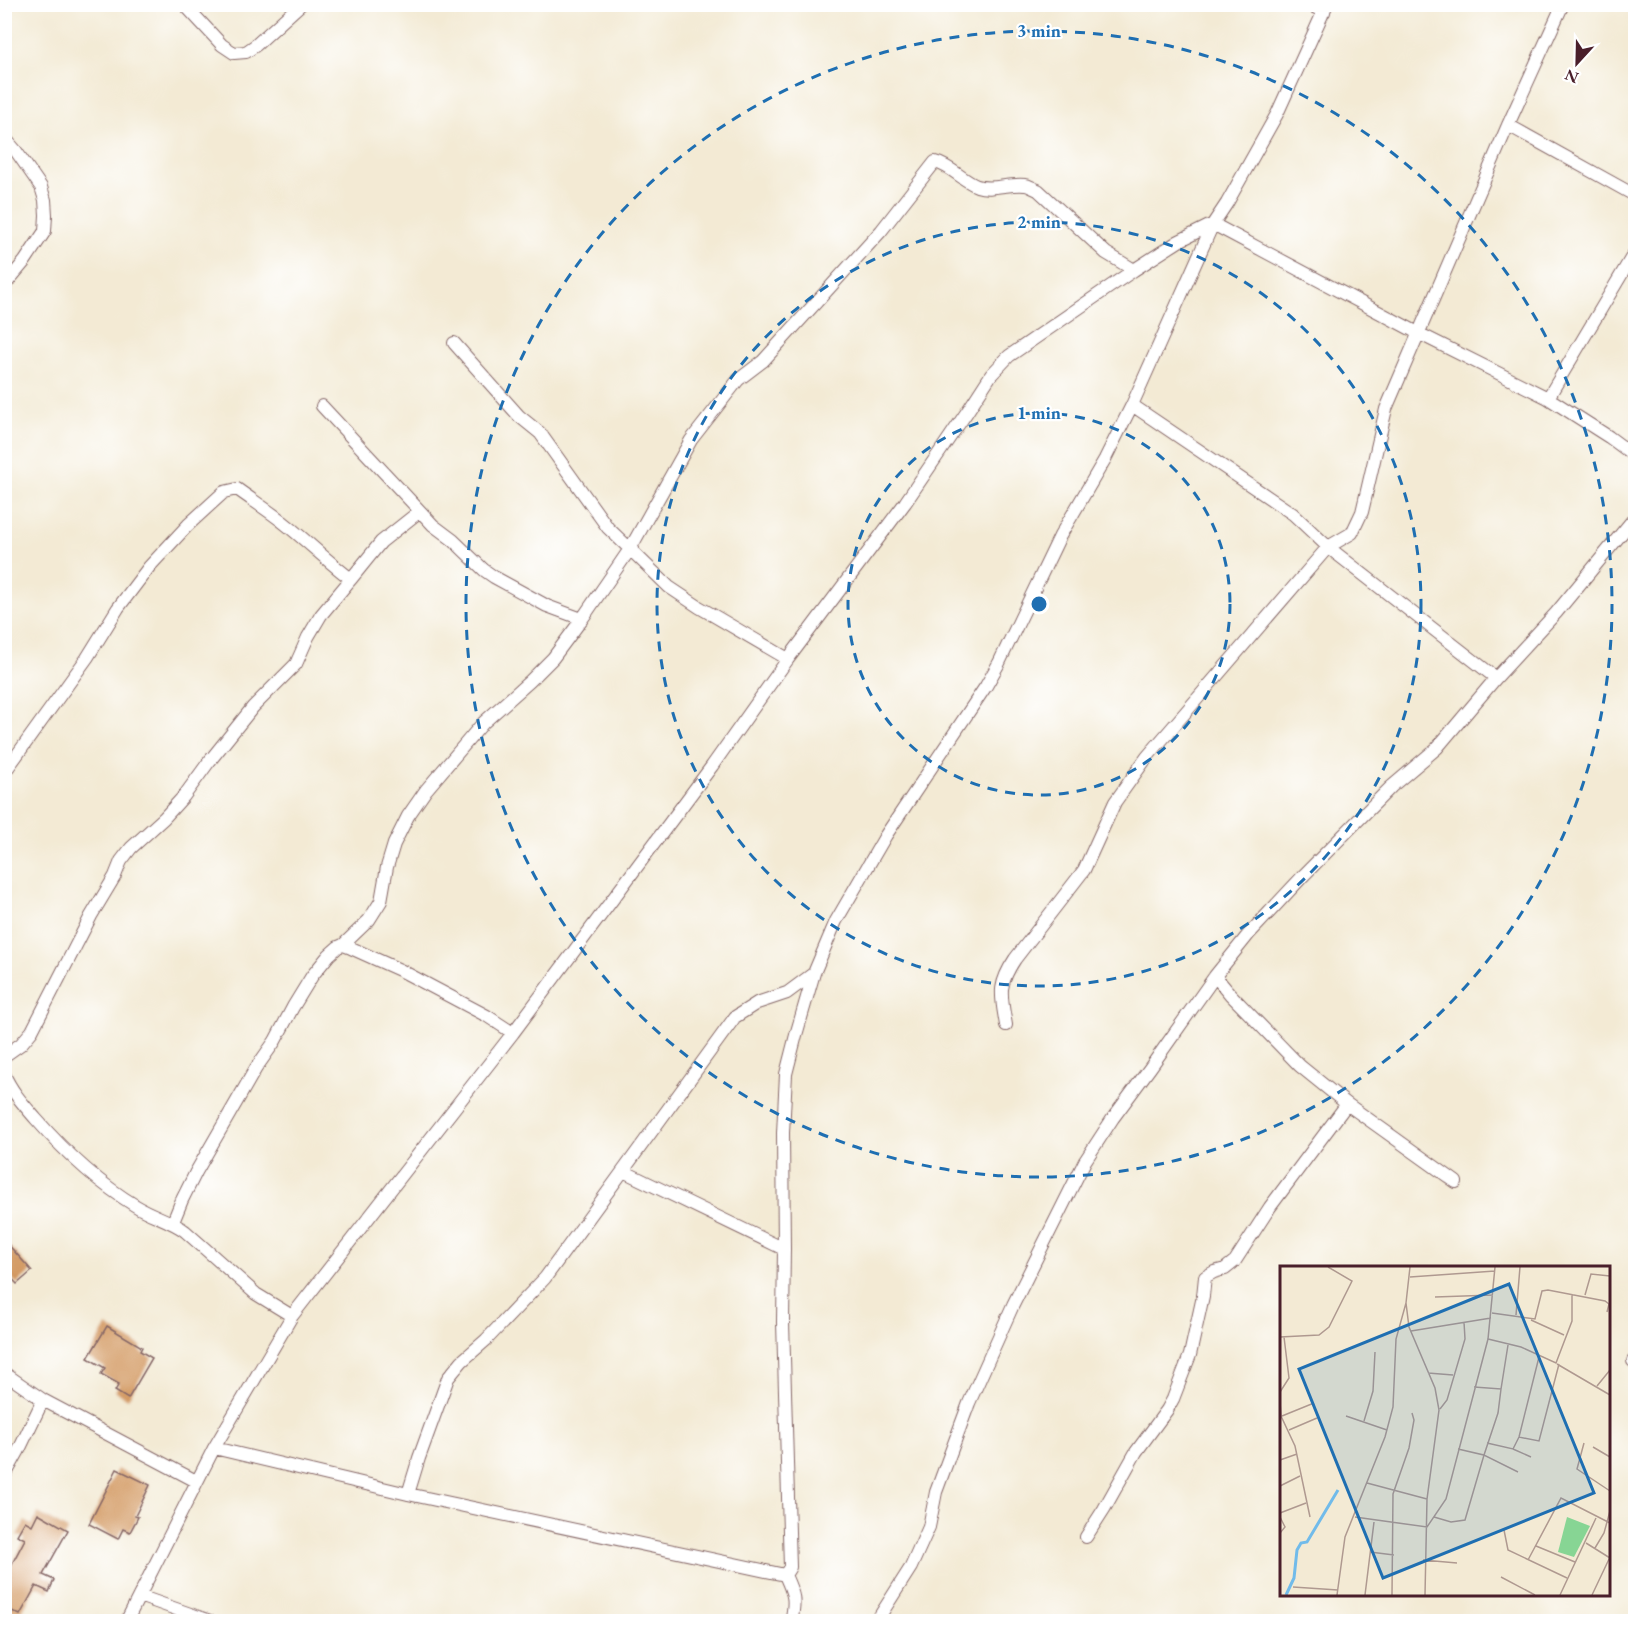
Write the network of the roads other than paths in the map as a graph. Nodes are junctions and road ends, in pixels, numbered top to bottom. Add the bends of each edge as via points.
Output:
1 (184, 4) edge
2 (301, 4) edge
3 (1308, 4) edge
4 (1563, 4) edge
5 (1325, 8) edge
6 (1508, 125) junction
7 (4, 137) edge
8 (1635, 196) edge
9 (1213, 224) junction
10 (1635, 250) edge
11 (1134, 270) junction
12 (4, 286) edge
13 (1418, 333) junction
14 (453, 343) dead end
15 (1548, 398) junction
16 (1132, 405) junction
17 (322, 406) dead end
18 (1635, 457) edge
19 (420, 511) junction
20 (1635, 516) edge
21 (1328, 547) junction
22 (630, 549) junction
23 (351, 579) junction
24 (582, 619) junction
25 (788, 659) junction
26 (1496, 678) junction
27 (4, 773) edge
28 (343, 945) junction
29 (814, 973) junction
30 (1215, 976) junction
31 (1006, 1025) dead end
32 (513, 1033) junction
33 (4, 1056) edge
34 (4, 1074) edge
35 (1347, 1104) junction
36 (623, 1171) junction
37 (1456, 1182) dead end
38 (173, 1222) junction
39 (784, 1249) junction
40 (292, 1316) junction
41 (4, 1373) edge
42 (43, 1400) junction
43 (214, 1448) junction
44 (4, 1477) edge
45 (196, 1481) junction
46 (408, 1494) junction
47 (1086, 1537) dead end
48 (785, 1575) junction
49 (139, 1596) junction
50 (126, 1622) edge
51 (213, 1622) edge
52 (791, 1622) edge
53 (876, 1622) edge

1 - 2 street via 234,53 246,52 256,45
3 - 5 street
4 - 6 street
5 - 9 street via 1276,114
6 - 8 street
6 - 13 street
7 - 12 street via 41,188 46,219 45,231
9 - 11 street
9 - 13 street
9 - 16 street
10 - 15 street
11 - 22 street via 1106,253 1038,190 1025,185 979,186 935,162 865,249 763,361 738,380 691,440
11 - 25 street via 1009,356 991,375 904,503
13 - 15 street
13 - 21 street via 1386,409 1362,512 1352,533
14 - 22 street via 519,416 540,433 608,528
15 - 18 street
16 - 21 street via 1293,514
16 - 29 street via 1060,536 999,663 886,835 836,921
17 - 19 street
19 - 23 street via 381,542
19 - 24 street via 483,570 547,606
20 - 26 street via 1556,614
21 - 26 street
21 - 31 street via 1147,757 1115,802 1084,870 1005,974 1001,987
22 - 24 street
22 - 25 street via 669,587
23 - 27 street via 259,504 237,489 224,492 149,567
23 - 33 street via 321,615 296,664 253,707 184,796 130,848 32,1031
24 - 28 street via 553,658 483,723 426,790 394,844 381,901 369,920
25 - 32 street
26 - 30 street via 1437,748 1303,876
28 - 32 street via 452,996
28 - 38 street via 328,955 307,983 196,1172
29 - 36 street via 787,993 757,1003 735,1017
29 - 39 street via 786,1074
30 - 35 street via 1300,1066
30 - 53 street via 1085,1161 983,1369 942,1473 920,1547
32 - 40 street
34 - 38 street via 56,1142 90,1173 138,1208
35 - 37 street
35 - 47 street via 1235,1261 1205,1277 1190,1355 1173,1399 1136,1452
36 - 39 street
36 - 46 street via 545,1278 448,1378
38 - 40 street via 256,1294
39 - 48 street via 790,1567
40 - 43 street
41 - 42 street
42 - 44 street
42 - 45 street
43 - 45 street
43 - 46 street
45 - 49 street
46 - 48 street
48 - 52 street via 794,1594
49 - 50 street
49 - 51 street

